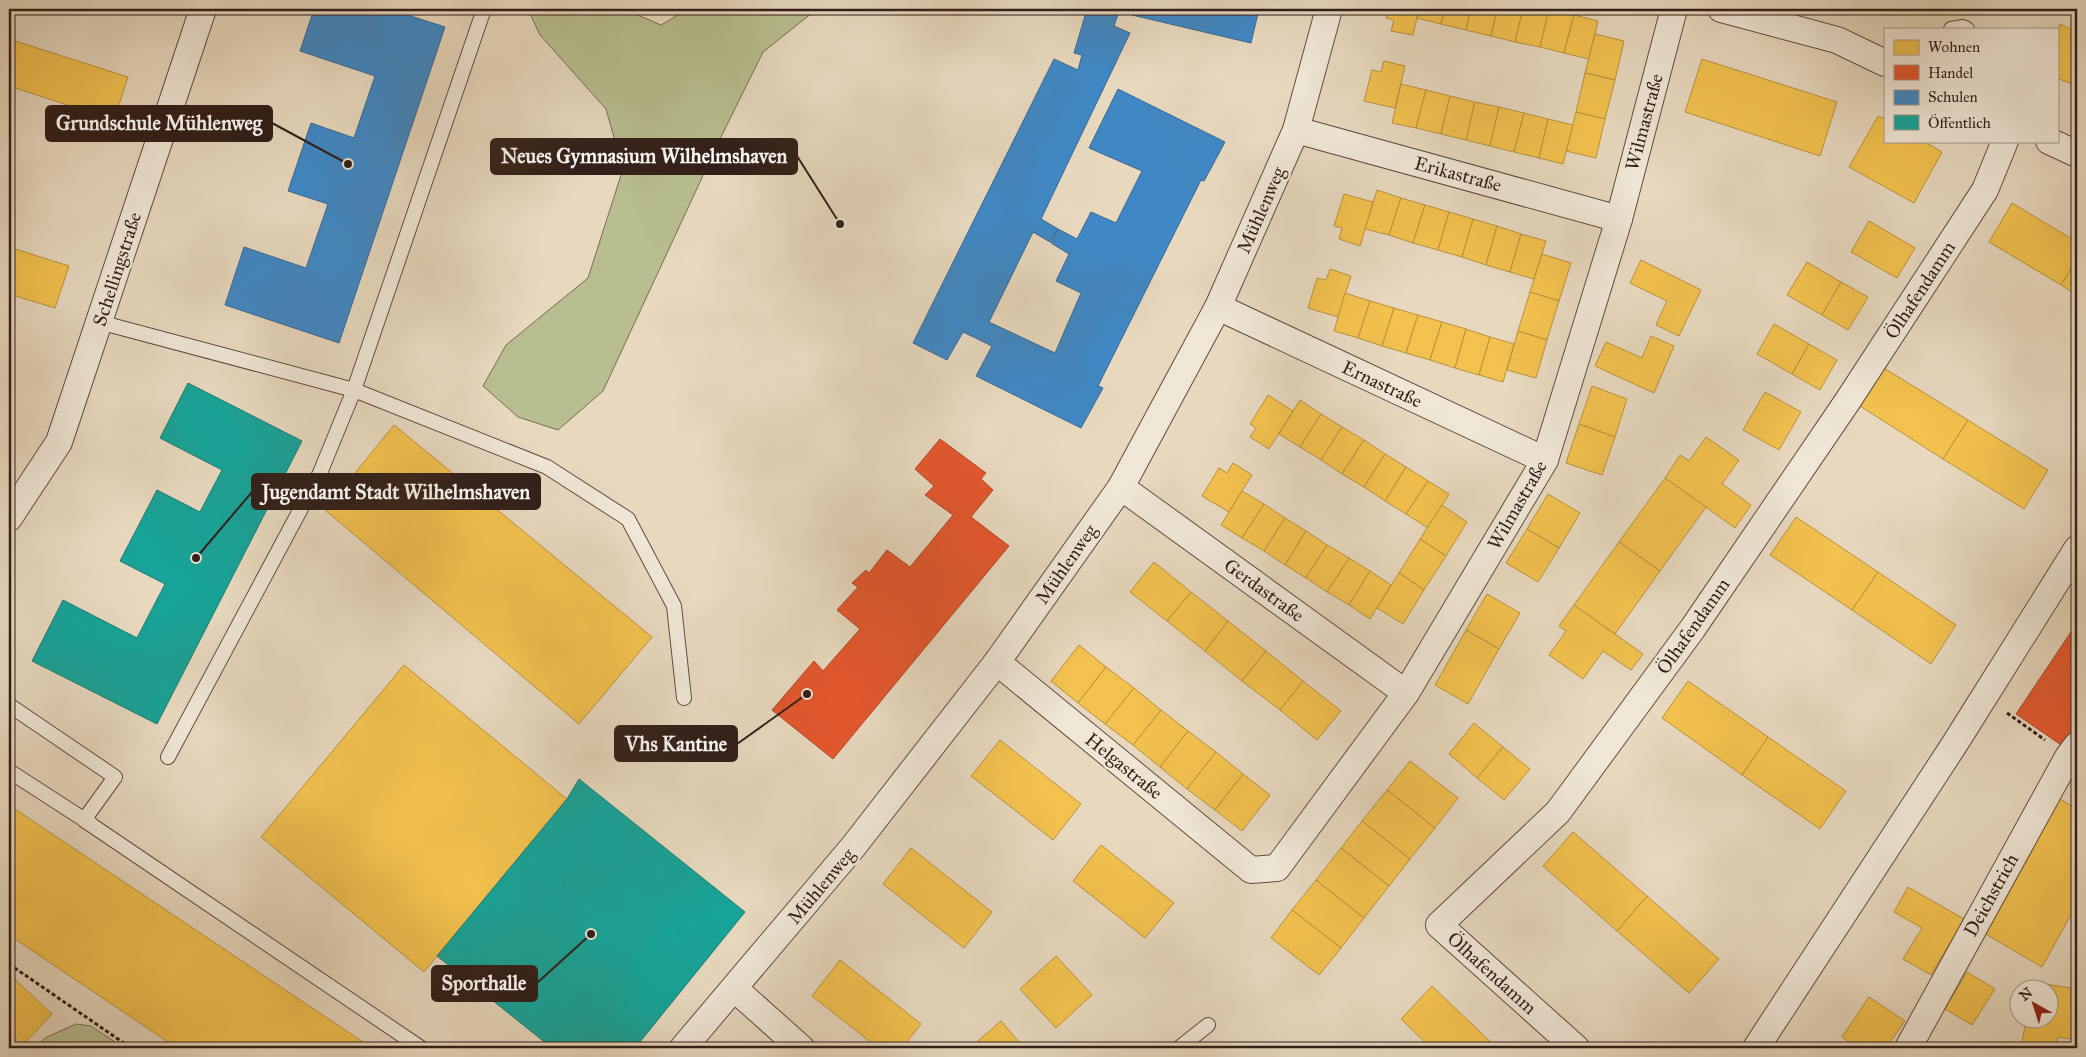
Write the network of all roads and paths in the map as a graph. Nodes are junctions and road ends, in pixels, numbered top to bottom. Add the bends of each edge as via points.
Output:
1 (203, 9) edge
2 (484, 9) edge
3 (1329, 9) edge
4 (1674, 9) edge
5 (1721, 9) edge
6 (1884, 63) edge
7 (1296, 130) junction
8 (2005, 142) edge
9 (2051, 142) edge
10 (2077, 154) edge
11 (1619, 219) junction
12 (1218, 307) junction
13 (99, 322) junction
14 (354, 390) junction
15 (1545, 460) junction
16 (1121, 487) junction
17 (9, 518) edge
18 (2077, 549) edge
19 (997, 662) junction
20 (1406, 693) junction
21 (1984, 696) junction
22 (684, 698) dead end
23 (9, 705) edge
24 (2073, 751) edge
25 (168, 757) dead end
26 (9, 771) edge
27 (94, 826) junction
28 (1251, 870) joint
29 (9, 964) edge
30 (735, 989) junction
31 (1208, 1025) dead end
32 (131, 1048) edge
33 (421, 1048) edge
34 (683, 1048) edge
35 (801, 1048) edge
36 (1179, 1048) edge
37 (1576, 1048) edge
38 (1758, 1048) edge
39 (1908, 1048) edge

1 - 13 street, Schellingstraße
2 - 14 lane
3 - 7 street, Mühlenweg
4 - 11 street, Wilmastraße
5 - 6 street via 1837,40
7 - 11 street, Erikastraße
7 - 12 street, Mühlenweg
8 - 37 street, Ölhafendamm via 1985,190 1847,402 1693,628 1558,812 1440,925
9 - 10 street
11 - 15 street, Wilmastraße
12 - 15 street, Ernastraße
12 - 16 street, Mühlenweg
13 - 14 lane
13 - 17 street, Schellingstraße via 59,442
14 - 22 lane via 547,467 628,519 674,606
14 - 25 lane via 320,473
15 - 20 street, Wilmastraße
16 - 19 street, Mühlenweg
16 - 20 street, Gerdastraße
18 - 21 street
19 - 28 street, Helgastraße
19 - 30 street, Mühlenweg via 853,848
20 - 28 street, Wilmastraße via 1276,868
21 - 24 path
21 - 38 street
23 - 27 lane via 115,777 84,820
24 - 39 street, Deichstrich
26 - 27 lane
27 - 33 lane
29 - 32 path
30 - 34 street, Mühlenweg
30 - 35 street
31 - 36 lane

